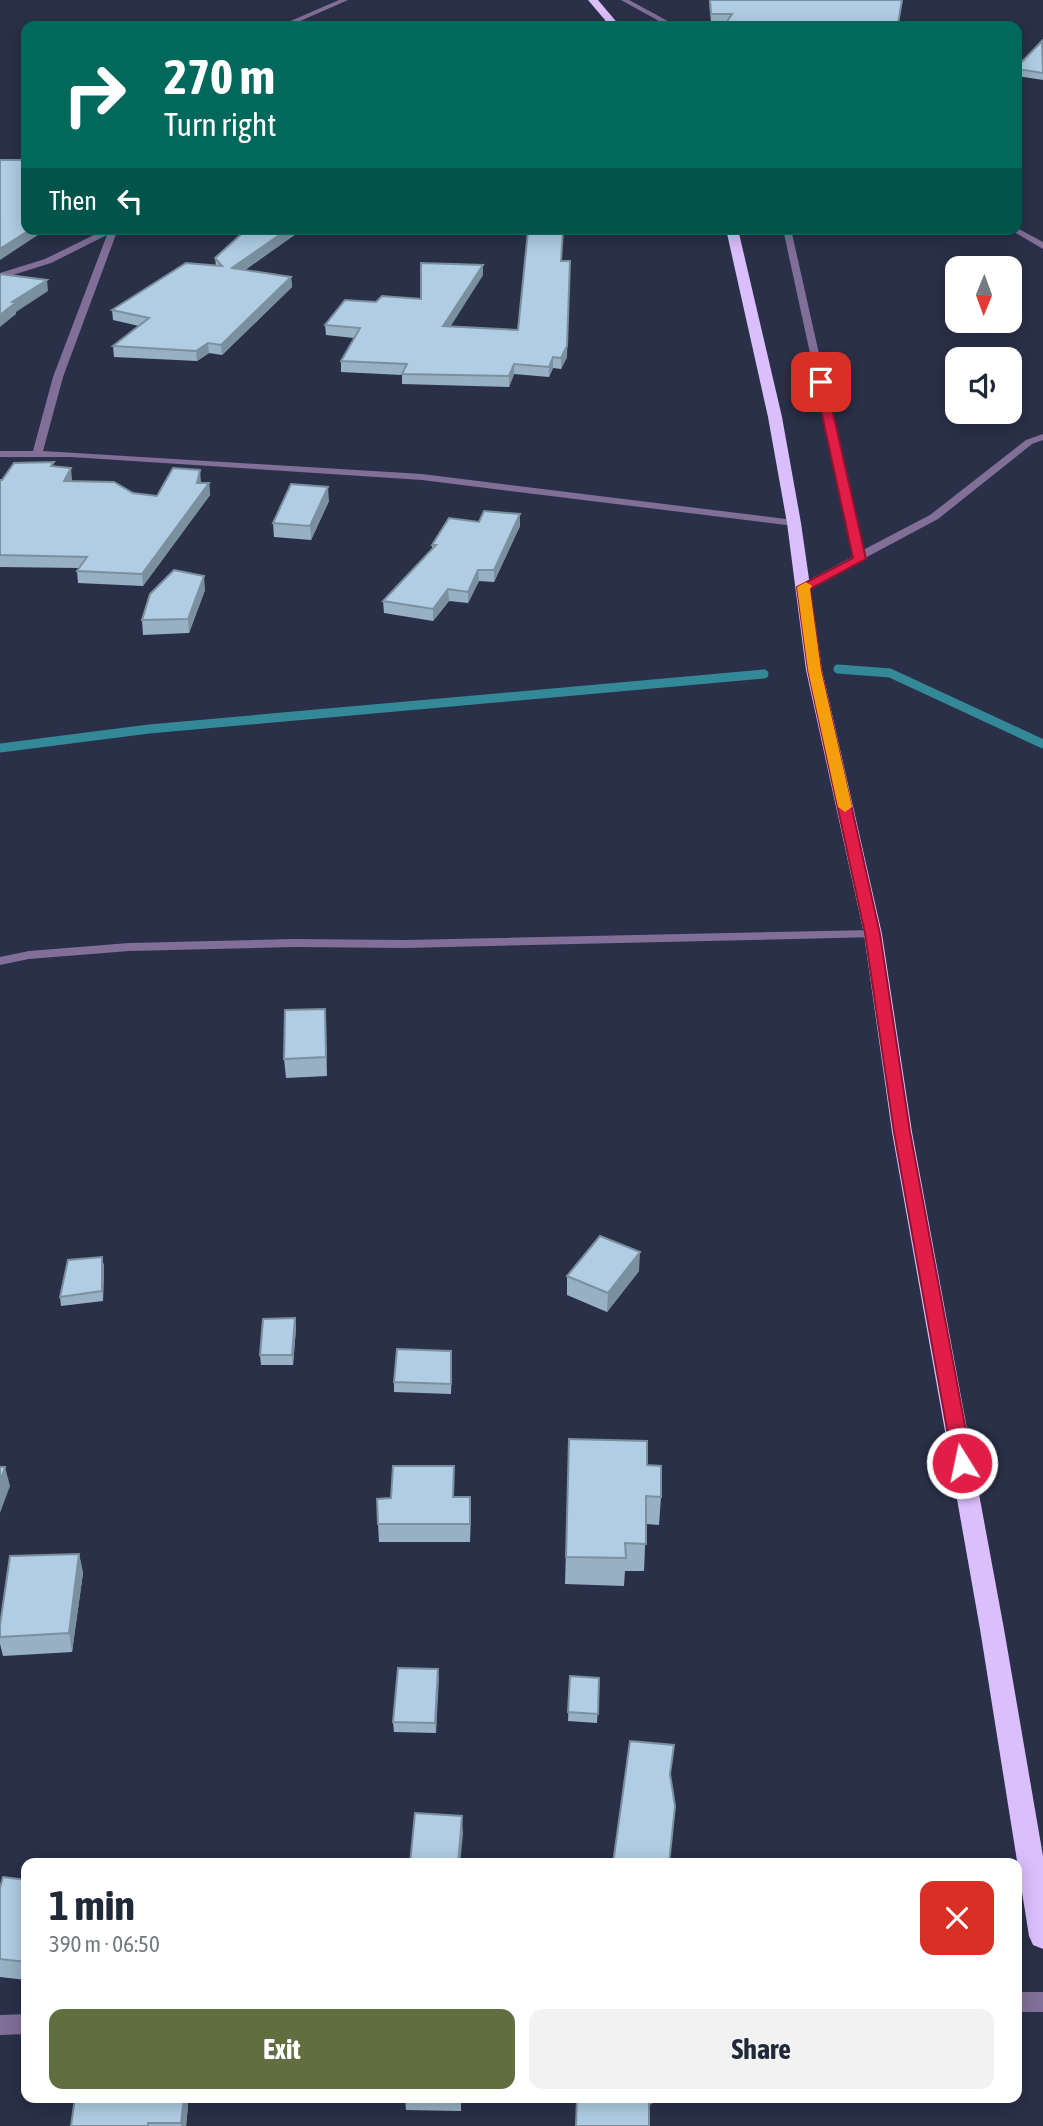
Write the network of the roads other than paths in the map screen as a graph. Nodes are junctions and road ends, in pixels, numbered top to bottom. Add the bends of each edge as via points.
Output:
1 (345, 0) edge
2 (593, 0) edge
3 (624, 0) edge
4 (295, 21) edge
5 (611, 21) edge
6 (664, 21) edge
7 (1022, 234) edge
8 (101, 235) edge
9 (111, 235) edge
10 (733, 235) edge
11 (789, 235) edge
12 (1043, 246) edge
13 (0, 276) edge
14 (1043, 437) edge
15 (0, 454) edge
16 (37, 454) junction
17 (794, 523) junction
18 (860, 559) junction
19 (803, 587) junction
20 (873, 934) junction
21 (0, 961) edge
22 (1043, 1936) edge
23 (1022, 2002) edge
24 (1043, 2002) edge
25 (21, 2024) edge
26 (0, 2025) edge

1 - 4 street
2 - 5 highway
3 - 6 street
7 - 12 street
8 - 13 street via 48,261
9 - 16 street via 58,377
10 - 17 highway
11 - 18 street
14 - 18 street via 1028,442 934,517
15 - 16 street
16 - 17 street via 422,477
17 - 19 highway
18 - 19 street
19 - 20 highway via 814,670
20 - 21 street via 142,947
20 - 22 highway via 902,1132
23 - 24 street
25 - 26 street

